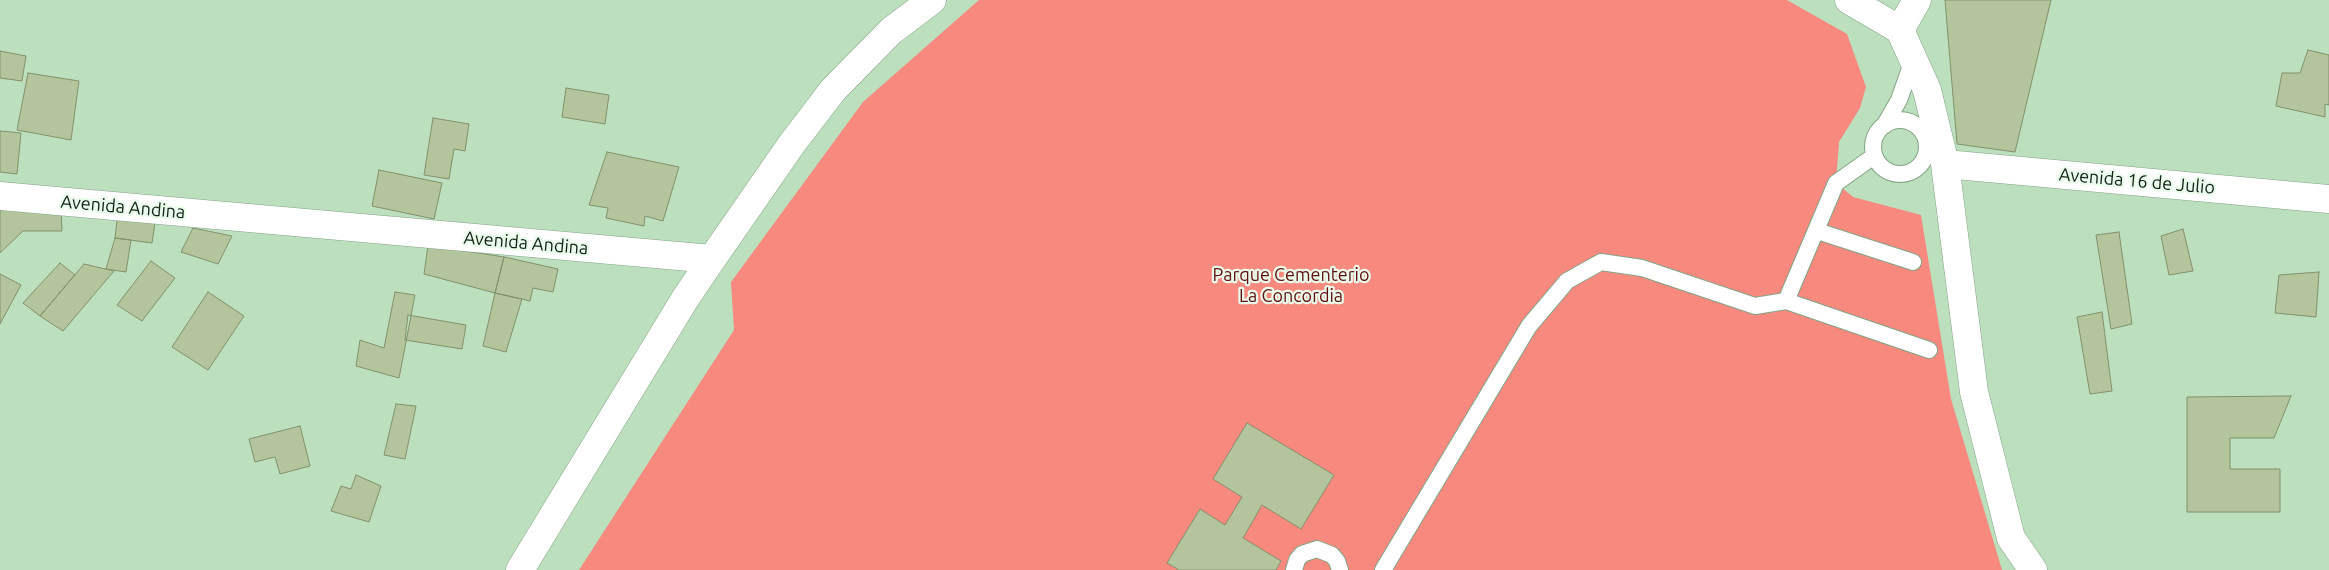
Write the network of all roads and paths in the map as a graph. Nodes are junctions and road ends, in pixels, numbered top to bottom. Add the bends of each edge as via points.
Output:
1 (932, 0) edge
2 (1849, 0) edge
3 (1917, 0) edge
4 (1900, 30) junction
5 (1913, 60) junction
6 (1884, 126) junction
7 (1922, 132) junction
8 (1874, 156) junction
9 (1944, 164) junction
10 (1912, 171) junction
11 (0, 196) edge
12 (2329, 199) edge
13 (1817, 231) junction
14 (712, 260) junction
15 (1913, 262) dead end
16 (1786, 301) junction
17 (1929, 350) dead end
18 (520, 570) edge
19 (1294, 570) edge
20 (1340, 570) edge
21 (1383, 570) edge
22 (2033, 570) edge

1 - 14 street via 891,31 833,90 791,144
2 - 4 street
3 - 4 street
4 - 5 street
5 - 6 lane via 1899,100
5 - 9 street via 1927,90
6 - 7 lane via 1908,122
6 - 8 lane via 1874,140
7 - 9 lane
7 - 10 lane via 1926,140 1924,158
8 - 10 lane via 1886,171 1903,174
8 - 13 lane via 1836,183
9 - 10 lane
9 - 12 street, Avenida 16 de Julio
9 - 22 street via 1974,392 2011,538
11 - 14 street, Avenida Andina
13 - 15 lane
13 - 16 lane
14 - 18 street
16 - 17 lane
16 - 21 lane via 1755,306 1642,268 1601,262 1567,281 1529,326
19 - 20 lane via 1302,554 1317,549 1332,555

